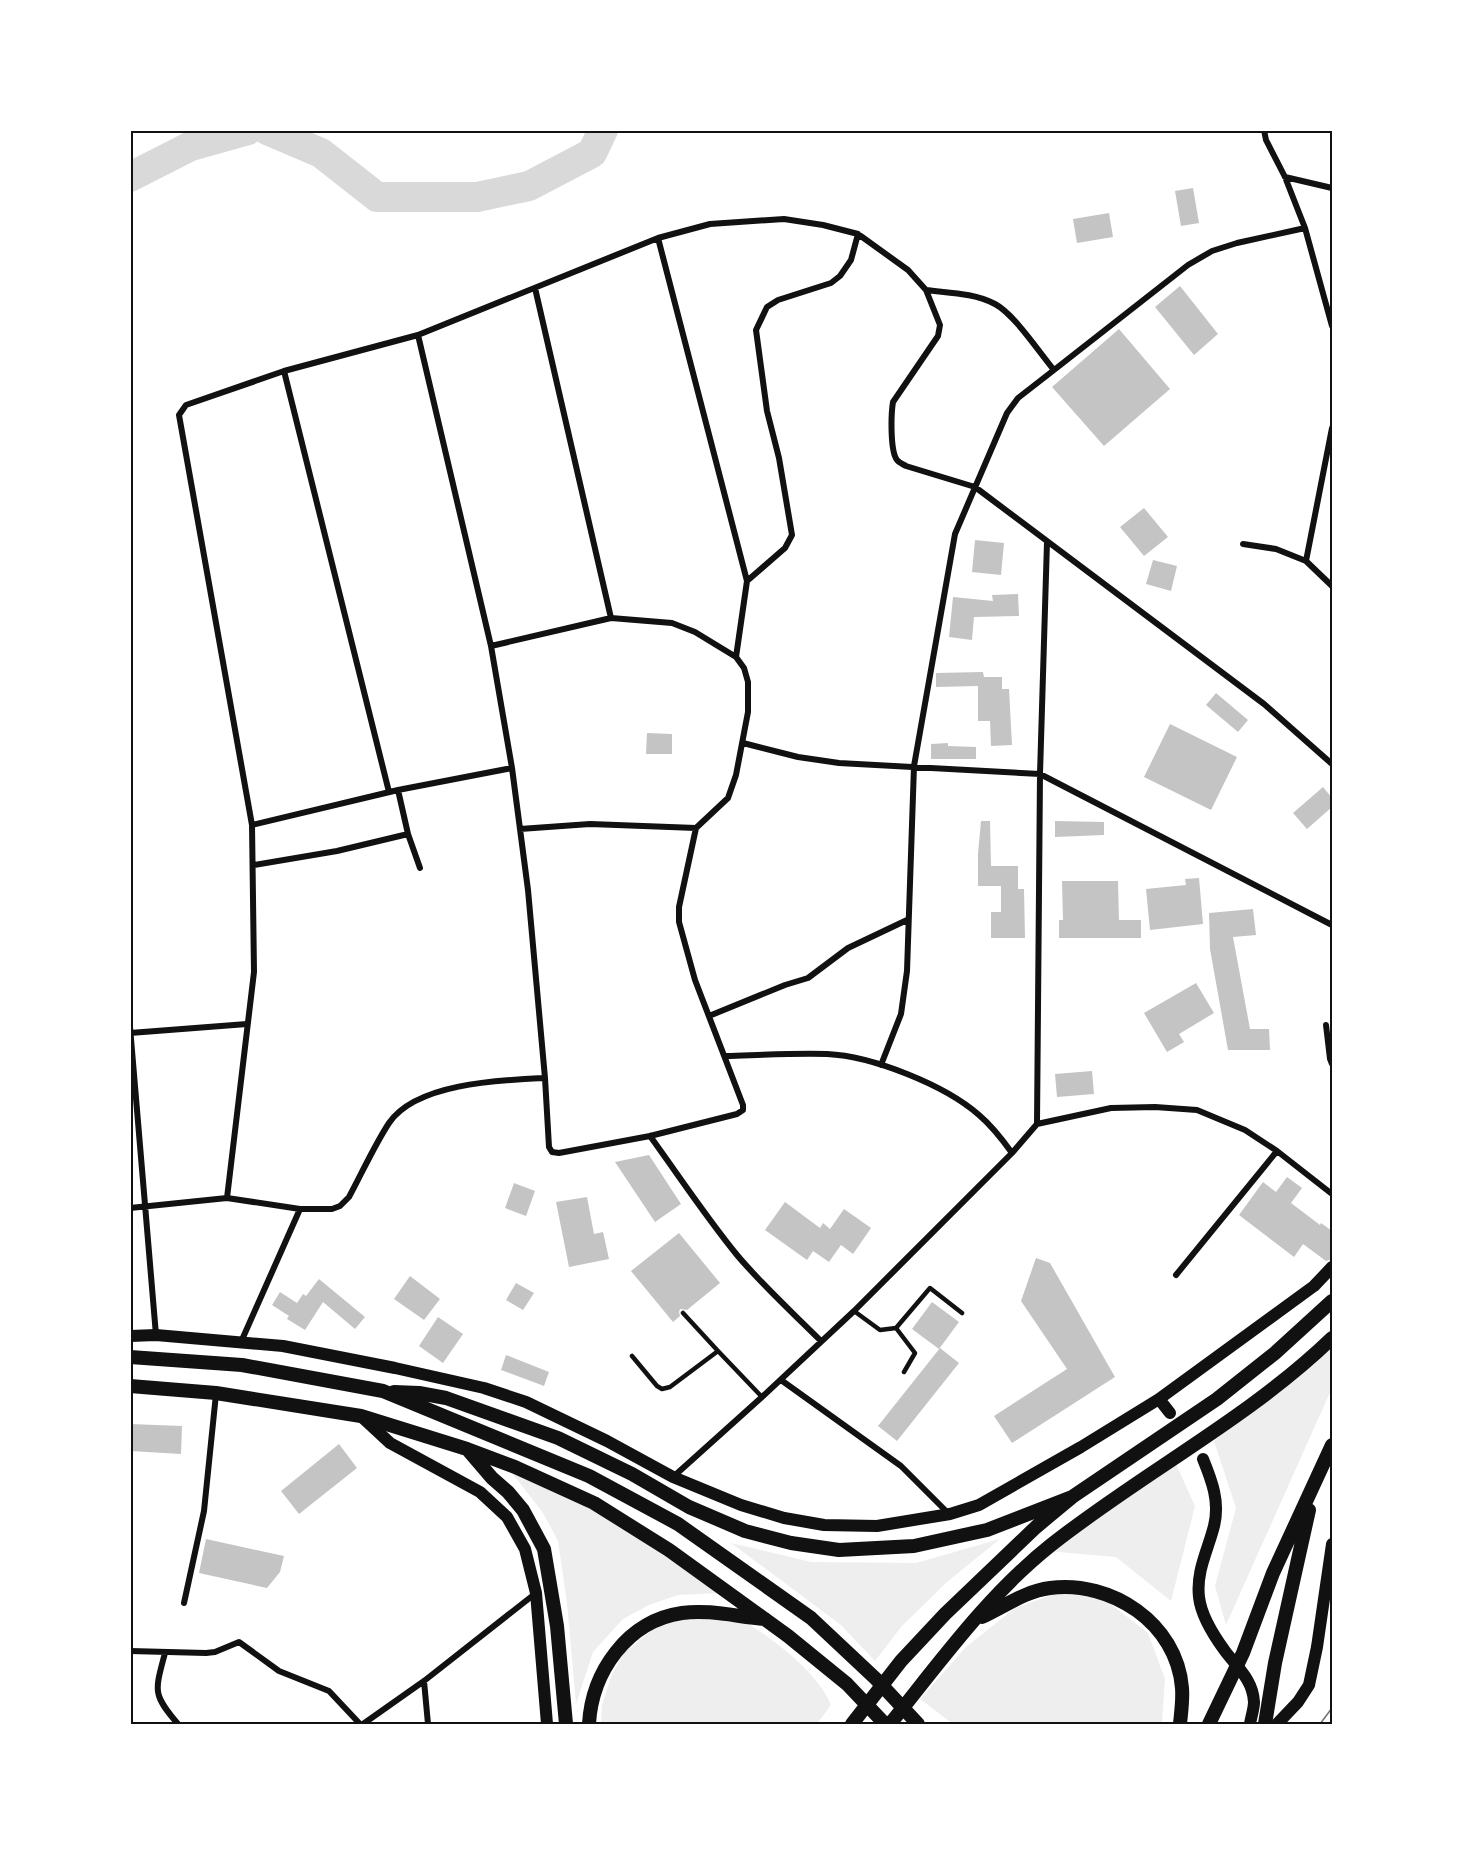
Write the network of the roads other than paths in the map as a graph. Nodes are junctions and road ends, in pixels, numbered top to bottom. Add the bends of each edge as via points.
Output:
1 (1264, 130) edge
2 (1285, 177) junction
3 (1332, 188) edge
4 (1305, 228) junction
5 (858, 234) junction
6 (658, 238) junction
7 (534, 288) junction
8 (926, 290) junction
9 (1332, 326) edge
10 (418, 335) junction
11 (1054, 370) junction
12 (284, 371) junction
13 (1332, 428) edge
14 (975, 487) junction
15 (1047, 542) junction
16 (1243, 544) dead end
17 (1305, 561) junction
18 (747, 581) junction
19 (1332, 586) edge
20 (611, 618) junction
21 (491, 646) junction
22 (736, 657) junction
23 (743, 743) junction
24 (1332, 764) edge
25 (914, 766) junction
26 (512, 768) junction
27 (1040, 774) junction
28 (398, 790) junction
29 (389, 792) junction
30 (252, 825) junction
31 (696, 828) junction
32 (520, 829) junction
33 (408, 834) junction
34 (254, 865) junction
35 (420, 868) dead end
36 (908, 920) junction
37 (1332, 925) edge
38 (708, 1016) junction
39 (247, 1024) junction
40 (1326, 1025) dead end
41 (131, 1031) edge
42 (726, 1056) junction
43 (1332, 1064) edge
44 (881, 1065) junction
45 (545, 1078) junction
46 (1037, 1124) junction
47 (650, 1136) junction
48 (1277, 1151) junction
49 (1012, 1153) junction
50 (1332, 1194) edge
51 (226, 1198) junction
52 (146, 1206) junction
53 (130, 1208) edge
54 (300, 1209) junction
55 (1332, 1267) edge
56 (1176, 1275) dead end
57 (1332, 1301) edge
58 (854, 1311) junction
59 (683, 1313) dead end
60 (962, 1313) dead end
61 (896, 1328) junction
62 (156, 1335) junction
63 (130, 1336) edge
64 (1332, 1338) edge
65 (821, 1341) junction
66 (241, 1342) junction
67 (718, 1351) junction
68 (632, 1356) dead end
69 (130, 1357) edge
70 (904, 1372) dead end
71 (781, 1380) junction
72 (130, 1386) edge
73 (383, 1391) junction
74 (216, 1393) junction
75 (762, 1397) junction
76 (1159, 1399) junction
77 (1170, 1413) dead end
78 (361, 1416) junction
79 (1332, 1445) edge
80 (467, 1449) junction
81 (1203, 1459) dead end
82 (673, 1477) junction
83 (1314, 1487) junction
84 (1072, 1497) junction
85 (950, 1514) junction
86 (1332, 1544) edge
87 (536, 1593) junction
88 (184, 1603) dead end
89 (766, 1620) junction
90 (972, 1622) junction
91 (130, 1651) edge
92 (165, 1653) junction
93 (424, 1681) junction
94 (178, 1725) edge
95 (362, 1725) edge
96 (428, 1725) edge
97 (547, 1725) edge
98 (566, 1725) edge
99 (589, 1725) edge
100 (852, 1725) edge
101 (885, 1725) edge
102 (890, 1725) edge
103 (918, 1725) edge
104 (1180, 1725) edge
105 (1209, 1725) edge
106 (1250, 1725) edge
107 (1265, 1725) edge
108 (1277, 1725) edge

1 - 2 street
2 - 3 street
2 - 4 street
4 - 9 street
4 - 11 street via 1212,251 1188,265
5 - 6 street via 784,219 710,224
5 - 8 street via 908,270
5 - 18 street via 851,260 840,276 766,307 756,330 767,411 792,535 785,548
6 - 7 street
6 - 18 street
7 - 10 street
7 - 20 street
8 - 11 street via 996,304
8 - 14 street via 940,325 938,336 893,402 893,450 897,460 906,466
10 - 12 street
10 - 21 street
11 - 14 street via 1018,398
12 - 29 street
12 - 30 street via 186,405 178,415
13 - 17 street
14 - 15 street
14 - 25 street via 955,534
15 - 24 street via 1264,704
15 - 27 street
16 - 17 street via 1276,549
17 - 19 street
18 - 22 street
20 - 21 street
20 - 22 street via 672,623
21 - 26 street
22 - 23 street via 748,682
23 - 25 street via 839,763
23 - 31 street via 728,798
25 - 27 street
25 - 36 street
26 - 28 street
26 - 32 street
27 - 37 street
27 - 46 street
28 - 29 street
28 - 33 street
29 - 30 street
30 - 34 street
31 - 32 street via 591,824
31 - 38 street via 679,907 695,980
32 - 45 street
33 - 34 street
33 - 35 street
34 - 39 street via 254,972
36 - 38 street via 848,948 808,978
36 - 44 street via 902,1014
38 - 42 street
39 - 41 street
39 - 51 street
40 - 43 street
41 - 52 street
42 - 44 street via 830,1054
42 - 47 street via 744,1105 742,1110
44 - 49 street via 947,1092 978,1113
45 - 47 street via 552,1152
45 - 54 street via 467,1084 404,1107 389,1123 349,1197 340,1206
46 - 48 street via 1111,1108 1197,1110 1245,1130
46 - 49 street
47 - 65 street via 737,1255
48 - 50 street
48 - 56 street
49 - 58 street
51 - 52 street
51 - 54 street
52 - 53 street
52 - 62 street
54 - 66 street
55 - 76 main road via 1314,1286
57 - 84 main road via 1233,1386
58 - 61 lane via 880,1330
58 - 65 street
59 - 67 lane
60 - 61 lane via 930,1288
61 - 70 lane via 915,1353
62 - 63 main road
62 - 66 main road
64 - 90 main road via 1242,1413 1050,1546
65 - 71 street
66 - 82 main road via 283,1346 484,1388 526,1402
67 - 68 lane via 662,1389
67 - 75 lane
69 - 73 main road via 251,1366
71 - 75 street
71 - 85 street via 901,1466
72 - 74 main road
73 - 84 main road via 446,1398 558,1438 689,1507 745,1531 791,1543 839,1550 914,1546 987,1530
73 - 103 main road via 589,1476 678,1524 810,1618 876,1679
74 - 78 main road
74 - 88 street via 204,1511
75 - 82 street
76 - 77 main road
76 - 85 main road via 979,1505
78 - 80 main road
78 - 87 main road via 390,1443 480,1492 507,1517 525,1549
79 - 83 main road
80 - 89 main road via 594,1503 669,1550
80 - 98 main road via 523,1510 544,1549 557,1626
81 - 106 main road via 1214,1483 1216,1506 1198,1576 1199,1597 1209,1626 1248,1680 1254,1701
82 - 85 main road via 752,1509 824,1525 877,1526
83 - 105 main road
83 - 107 main road
84 - 100 main road via 945,1614
86 - 108 main road via 1309,1685
87 - 93 street
87 - 97 main road
89 - 99 main road via 710,1612 681,1613 634,1634 615,1651 592,1695
89 - 101 main road via 847,1684
90 - 102 main road
90 - 104 main road via 1021,1597 1050,1588 1095,1590 1117,1597 1163,1636 1174,1657 1182,1687
91 - 92 street
92 - 94 street via 156,1686 158,1698
92 - 95 street via 215,1652 238,1642 279,1671 329,1691
93 - 95 street
93 - 96 street

